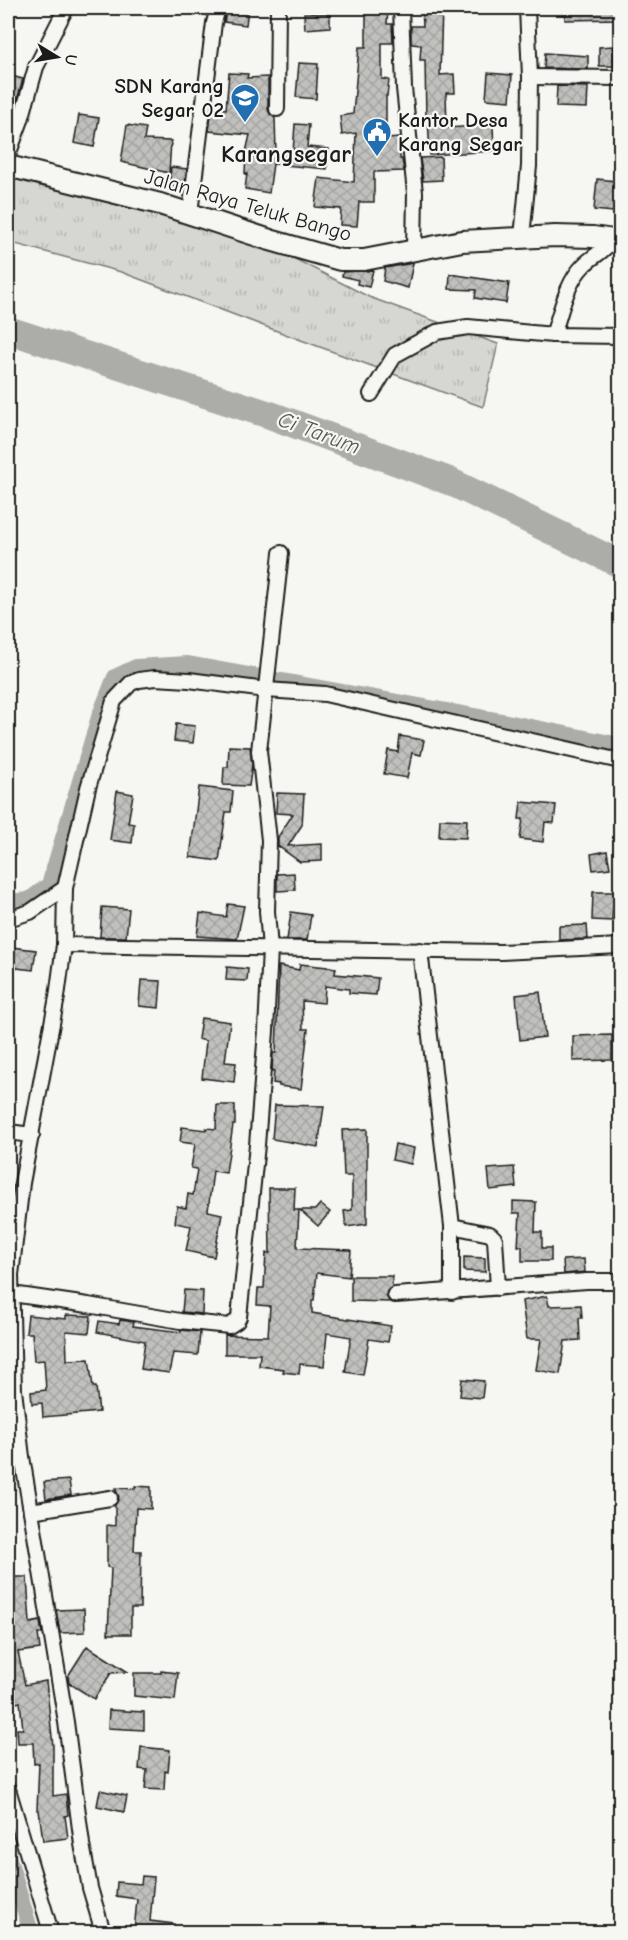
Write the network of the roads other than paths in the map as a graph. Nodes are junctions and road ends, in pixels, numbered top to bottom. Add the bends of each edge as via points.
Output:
1 (66, 8) edge
2 (218, 8) edge
3 (278, 8) edge
4 (401, 8) edge
5 (527, 8) edge
6 (530, 77) junction
7 (621, 78) edge
8 (277, 109) dead end
9 (8, 155) edge
10 (8, 166) edge
11 (190, 213) junction
12 (522, 237) junction
13 (616, 241) edge
14 (414, 249) junction
15 (553, 335) junction
16 (621, 336) edge
17 (371, 394) dead end
18 (281, 553) dead end
19 (266, 690) junction
20 (621, 761) edge
21 (65, 888) junction
22 (8, 919) edge
23 (64, 945) junction
24 (621, 946) edge
25 (270, 950) junction
26 (420, 950) junction
27 (8, 1132) edge
28 (32, 1135) junction
29 (452, 1226) junction
30 (621, 1281) edge
31 (498, 1288) junction
32 (452, 1292) junction
33 (12, 1294) junction
34 (395, 1295) dead end
35 (110, 1498) dead end
36 (31, 1511) junction
37 (8, 1789) edge
38 (51, 1932) edge
39 (103, 1932) edge

1 - 9 street via 36,67
2 - 11 street
3 - 8 street
4 - 14 street via 404,88 415,193
5 - 6 street
6 - 7 street
6 - 12 street via 529,166
10 - 11 main road, Jalan Raya Teluk Bango
11 - 14 main road, Jalan Raya Teluk Bango via 340,260 364,260
12 - 13 main road, Jalan Raya Teluk Bango via 593,237
12 - 14 main road, Jalan Raya Teluk Bango
13 - 15 street via 574,277
15 - 16 street
15 - 17 street via 468,327 437,332 395,355
18 - 19 street
19 - 20 street via 325,694
19 - 21 street via 170,678 139,680 123,690 114,701 88,788
19 - 25 street via 259,751 269,840
21 - 22 street via 30,912
21 - 23 street
23 - 25 street
23 - 28 street
24 - 26 street via 533,952
25 - 26 street
25 - 33 street via 257,1145 237,1321 230,1326 180,1321
26 - 29 street
27 - 28 street
28 - 33 street via 15,1229
29 - 31 street via 490,1234 495,1239
29 - 32 street
30 - 31 street
31 - 32 street
32 - 34 street
33 - 36 street via 14,1390
35 - 36 street
36 - 39 street via 82,1844
37 - 38 street

